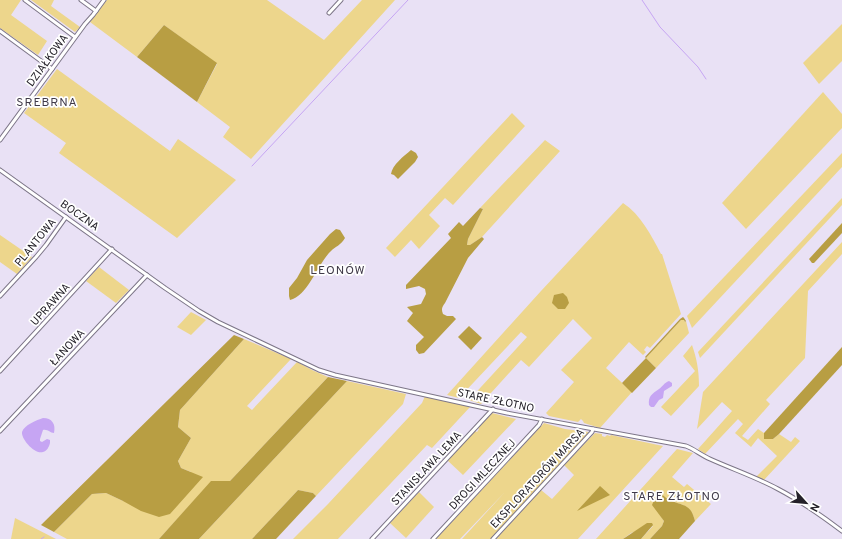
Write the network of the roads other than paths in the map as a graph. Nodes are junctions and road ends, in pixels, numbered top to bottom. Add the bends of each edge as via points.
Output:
1 (25, 0) edge
2 (81, 0) edge
3 (104, 0) edge
4 (341, 0) edge
5 (96, 11) junction
6 (329, 13) dead end
7 (0, 31) edge
8 (75, 37) junction
9 (52, 68) junction
10 (0, 140) edge
11 (0, 170) edge
12 (66, 216) junction
13 (112, 249) junction
14 (148, 275) junction
15 (0, 296) edge
16 (0, 371) edge
17 (493, 409) junction
18 (542, 419) junction
19 (593, 429) junction
20 (0, 431) edge
21 (842, 531) edge
22 (372, 539) edge
23 (433, 539) edge
24 (493, 539) edge

1 - 8 street
2 - 5 street
3 - 5 street, DZIAŁKOWA
4 - 6 street
5 - 8 street, DZIAŁKOWA
7 - 9 street
8 - 9 street, DZIAŁKOWA
9 - 10 street, DZIAŁKOWA
11 - 12 street, BOCZNA
12 - 13 street, BOCZNA
12 - 15 street, PLANTOWA via 46,245
13 - 14 street, BOCZNA
13 - 16 street, UPRAWNA
14 - 17 street, STARE ZŁOTNO via 205,315 319,370
14 - 20 street, ŁANOWA
17 - 18 street, STARE ZŁOTNO
17 - 22 street, STANISŁAWA LEMA
18 - 19 street, STARE ZŁOTNO
18 - 23 street, DROGI MLECZNEJ
19 - 21 street, STARE ZŁOTNO via 691,448 709,459 778,489
19 - 24 street, EKSPLORATORÓW MARSA

